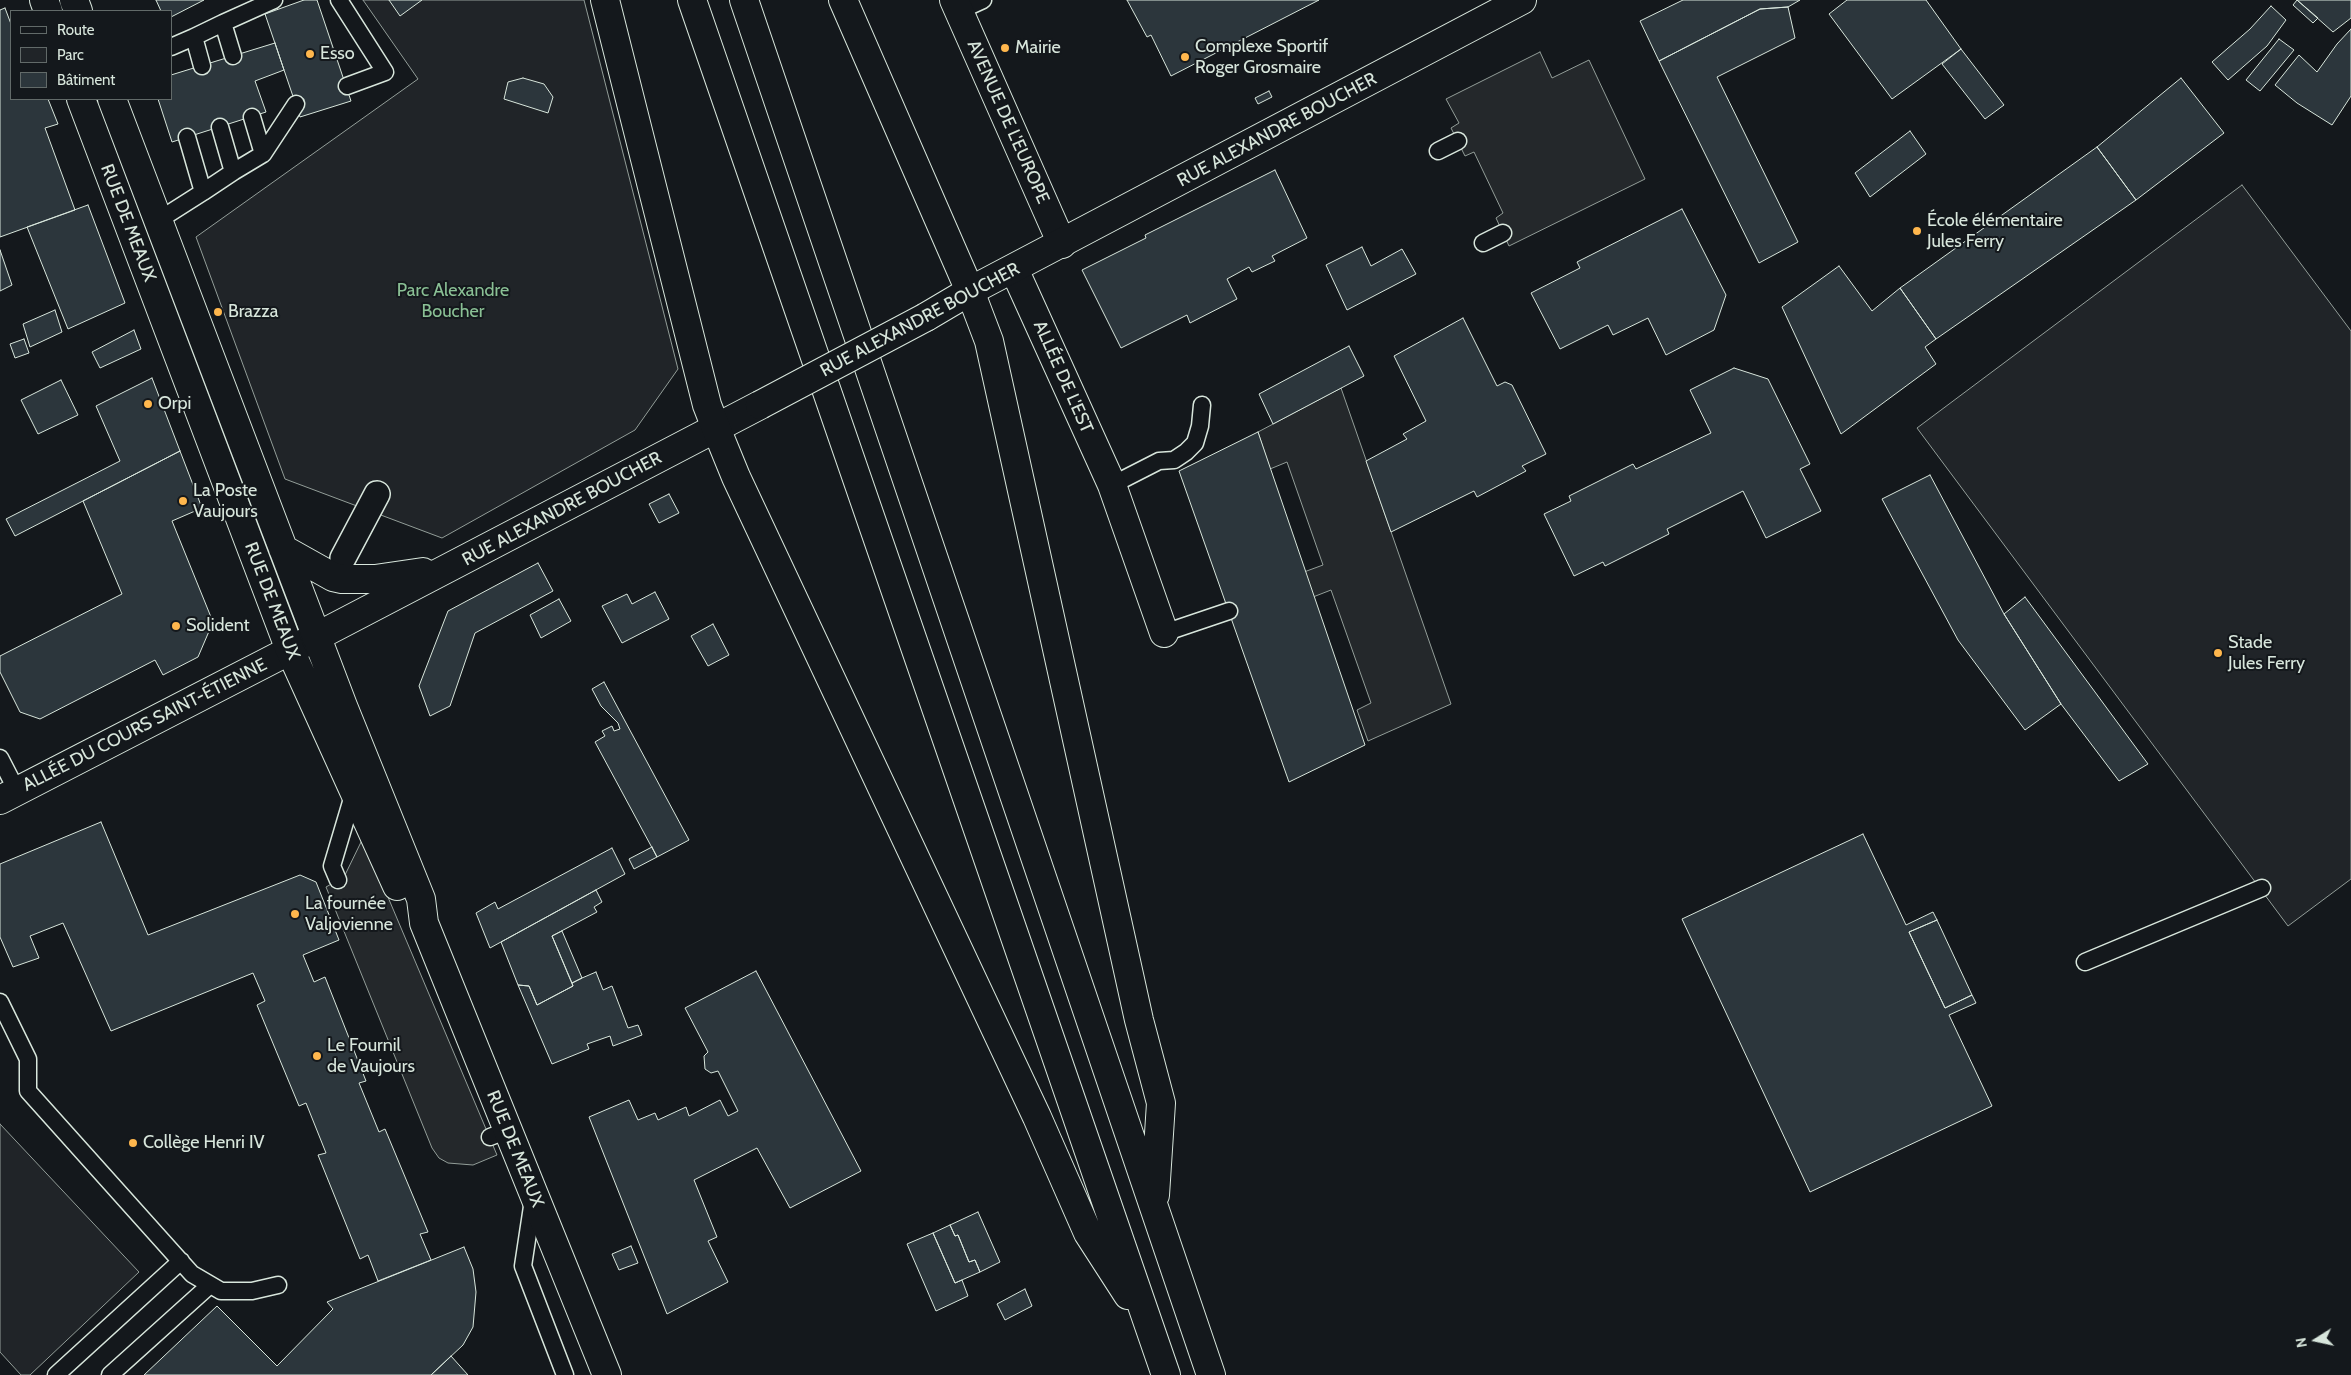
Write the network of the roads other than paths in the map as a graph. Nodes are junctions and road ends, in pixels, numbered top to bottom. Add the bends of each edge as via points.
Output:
1 (274, 0) edge
2 (339, 0) edge
3 (605, 0) edge
4 (692, 0) edge
5 (744, 0) edge
6 (843, 0) edge
7 (1522, 0) edge
8 (966, 4) edge
9 (223, 23) junction
10 (194, 37) junction
11 (172, 47) edge
12 (233, 56) dead end
13 (202, 66) dead end
14 (347, 86) dead end
15 (81, 100) edge
16 (96, 100) edge
17 (112, 100) edge
18 (296, 104) dead end
19 (252, 117) dead end
20 (220, 127) dead end
21 (187, 137) dead end
22 (1458, 142) dead end
23 (1438, 151) dead end
24 (263, 154) junction
25 (233, 172) junction
26 (203, 192) junction
27 (158, 220) junction
28 (1503, 233) dead end
29 (1483, 243) dead end
30 (1062, 244) junction
31 (1014, 269) junction
32 (970, 291) junction
33 (1202, 405) dead end
34 (716, 428) junction
35 (1112, 485) junction
36 (378, 494) dead end
37 (282, 549) junction
38 (343, 558) dead end
39 (449, 568) junction
40 (1229, 611) dead end
41 (1164, 633) joint
42 (316, 637) junction
43 (290, 650) junction
44 (308, 690) junction
45 (0, 758) edge
46 (354, 792) junction
47 (9, 796) edge
48 (338, 880) dead end
49 (2262, 888) dead end
50 (424, 923) junction
51 (2084, 962) dead end
52 (0, 1002) edge
53 (534, 1195) junction
54 (1154, 1209) junction
55 (181, 1261) junction
56 (210, 1285) junction
57 (278, 1285) dead end
58 (1152, 1331) junction
59 (56, 1375) edge
60 (110, 1375) edge
61 (565, 1375) edge
62 (607, 1375) edge
63 (1166, 1375) edge
64 (1211, 1375) edge

1 - 9 lane
2 - 14 lane via 385,72
3 - 34 main road via 707,405
4 - 58 main road
5 - 54 main road
6 - 32 main road
7 - 30 main road, RUE ALEXANDRE BOUCHER
8 - 30 main road, AVENUE DE L'EUROPE
9 - 10 lane
9 - 12 lane
10 - 11 lane
10 - 13 lane
15 - 43 main road, RUE DE MEAUX
16 - 42 main road, RUE DE MEAUX via 294,618
17 - 27 main road, RUE DE MEAUX
18 - 24 lane
19 - 24 lane
20 - 25 lane
21 - 26 lane
22 - 23 lane
24 - 25 lane
25 - 26 lane
26 - 27 lane
27 - 37 main road, RUE DE MEAUX
28 - 29 lane
30 - 31 main road, RUE ALEXANDRE BOUCHER
31 - 32 main road, RUE ALEXANDRE BOUCHER
31 - 35 main road, ALLÉE DE L'EST
32 - 34 main road, RUE ALEXANDRE BOUCHER, bridge
32 - 54 main road via 989,341 1160,1103
33 - 35 lane via 1195,443 1186,452 1174,460 1159,461
34 - 39 main road, RUE ALEXANDRE BOUCHER
34 - 58 main road via 1088,1233
35 - 41 main road, ALLÉE DE L'EST
36 - 38 street
37 - 39 main road via 342,579 375,579
37 - 42 main road, RUE DE MEAUX
39 - 42 main road, RUE ALEXANDRE BOUCHER
40 - 41 lane
42 - 43 main road, ALLÉE DU COURS SAINT-ÉTIENNE
42 - 44 main road
42 - 50 main road, RUE DE MEAUX via 421,898
43 - 44 main road, RUE DE MEAUX
43 - 47 main road, ALLÉE DU COURS SAINT-ÉTIENNE
44 - 46 main road, RUE DE MEAUX
45 - 47 lane
46 - 48 lane via 332,866
46 - 50 main road, RUE DE MEAUX via 406,906
49 - 51 lane
50 - 53 main road, RUE DE MEAUX via 499,1134
52 - 55 lane via 28,1060 28,1091
53 - 61 lane via 523,1266
53 - 62 main road, RUE DE MEAUX
54 - 64 main road
55 - 56 lane via 192,1274
55 - 59 lane
56 - 57 lane via 221,1291 252,1291
56 - 60 lane
58 - 63 main road

